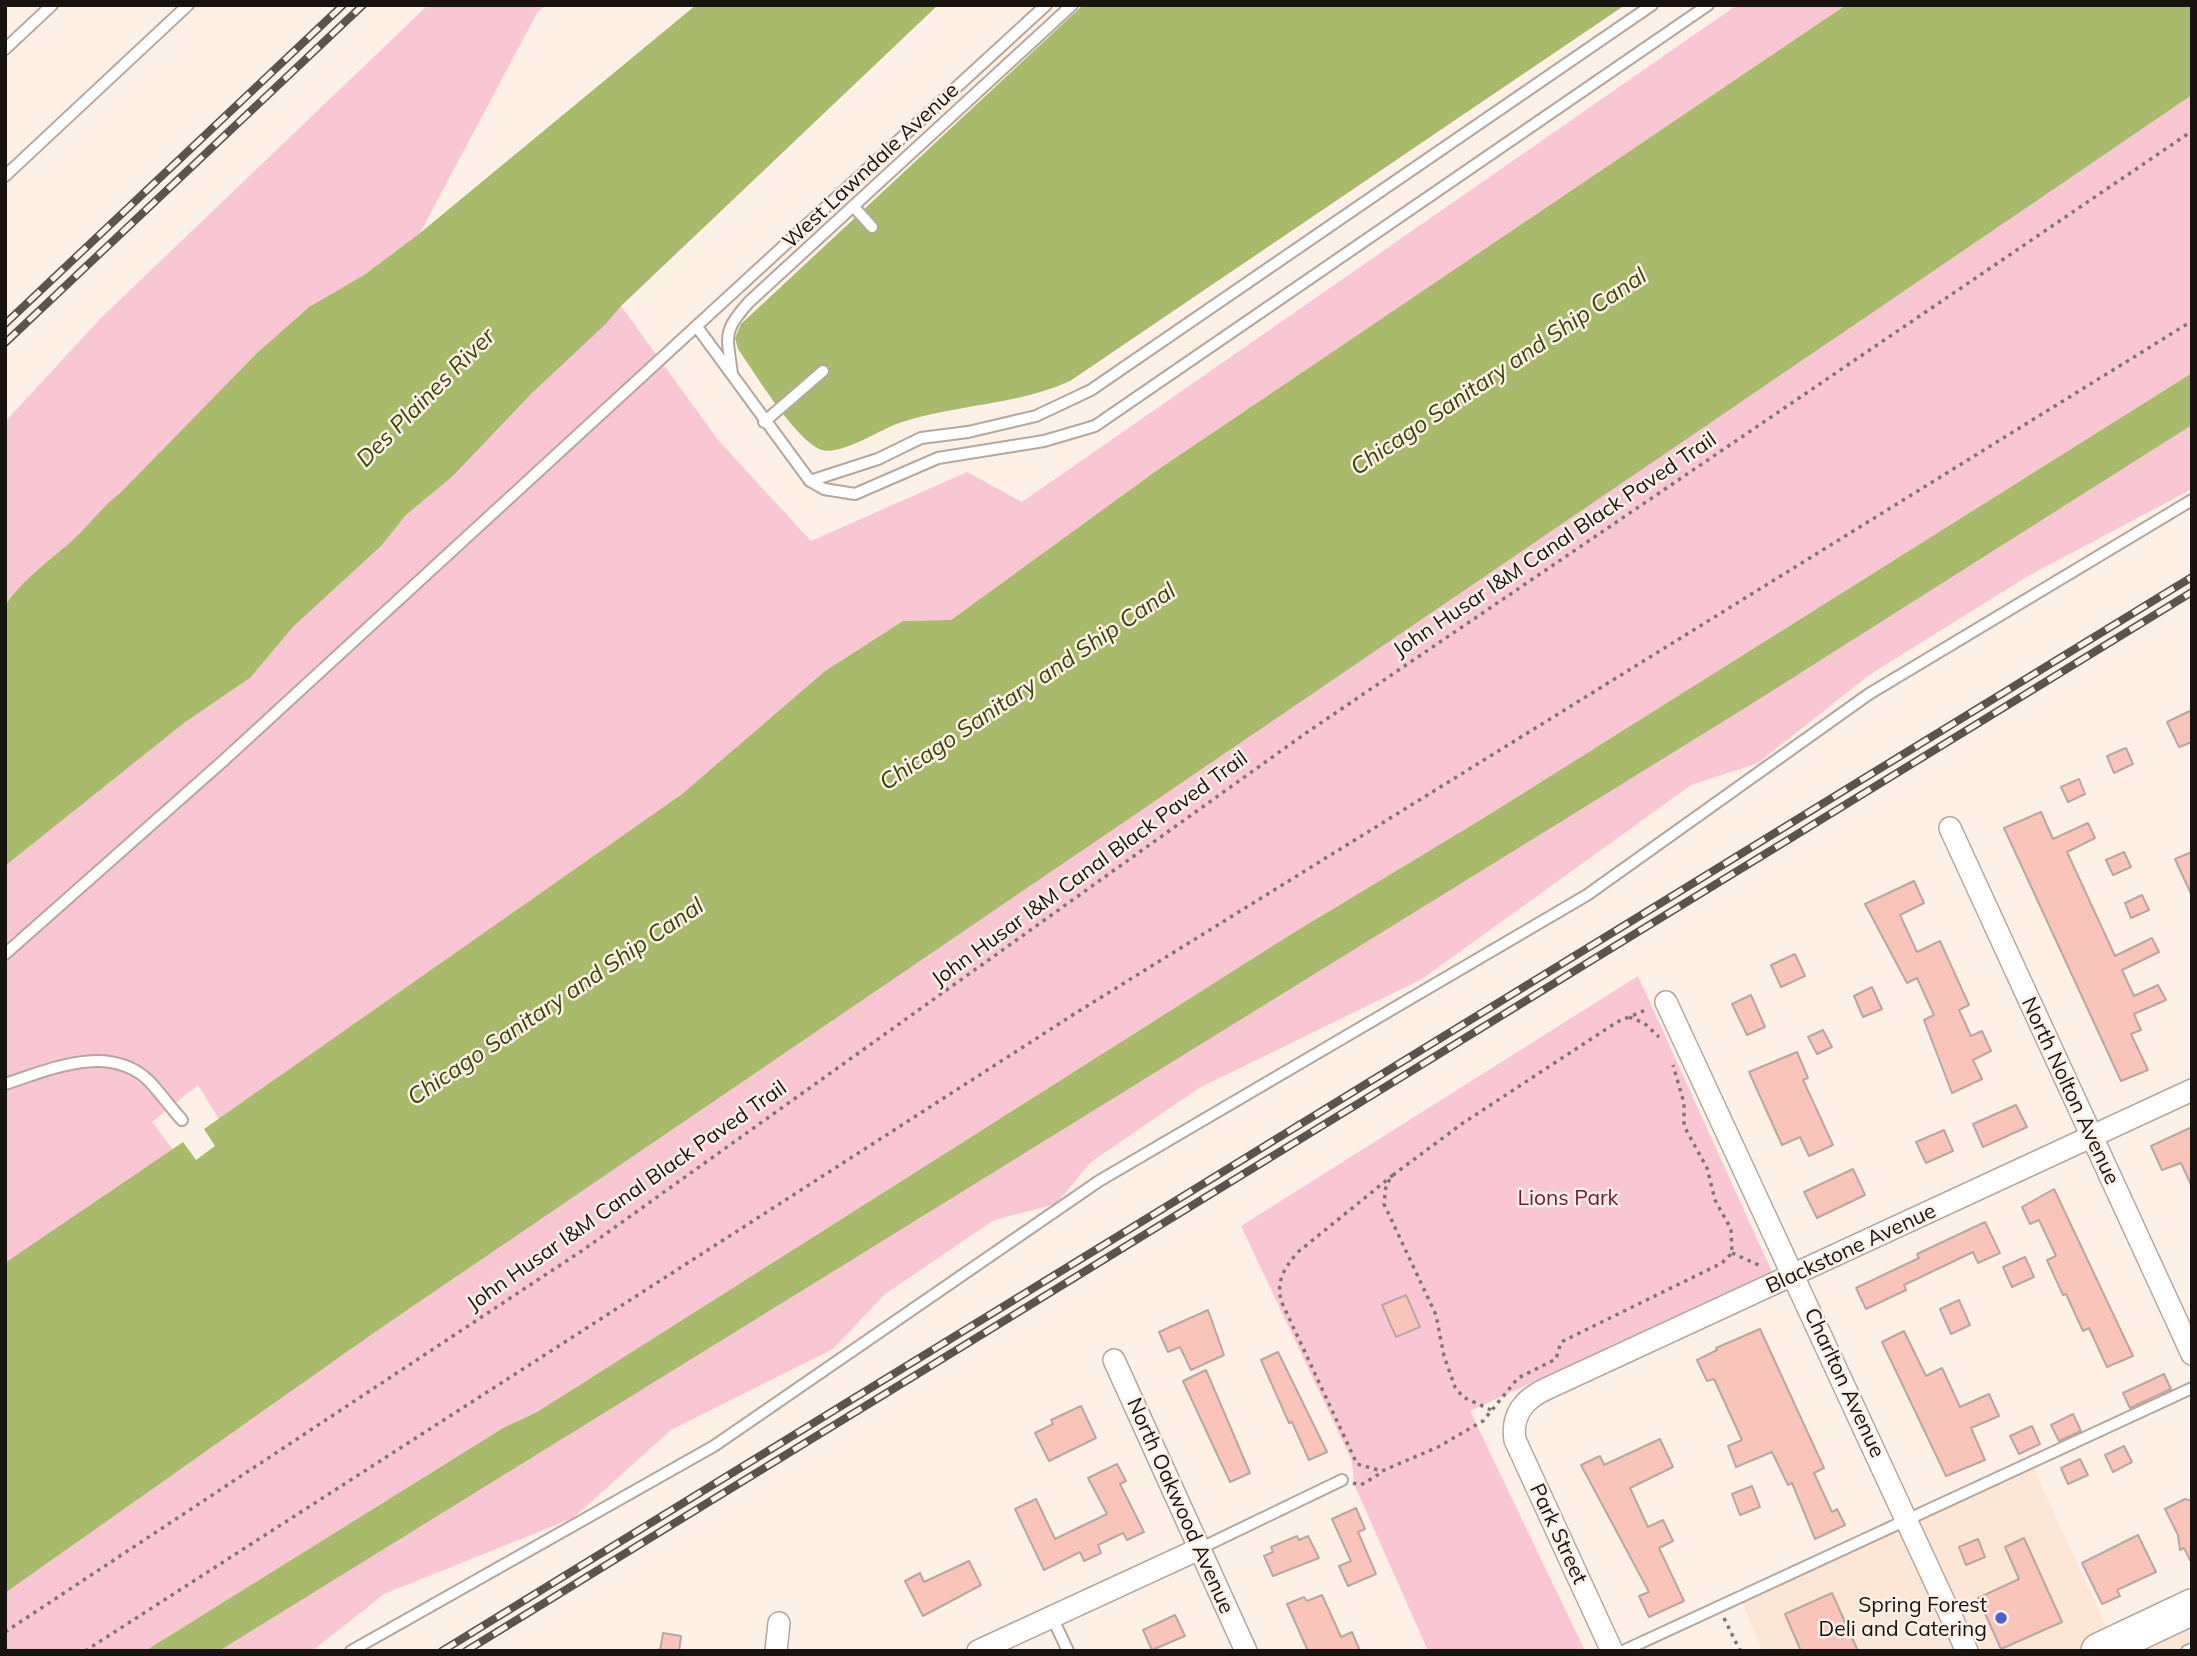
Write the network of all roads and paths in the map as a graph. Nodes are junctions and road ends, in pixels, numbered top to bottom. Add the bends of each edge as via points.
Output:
1 (52, 5) edge
2 (188, 5) edge
3 (1046, 5) edge
4 (1072, 5) edge
5 (1652, 5) edge
6 (1708, 5) edge
7 (5, 50) edge
8 (2192, 131) edge
9 (5, 176) edge
10 (853, 206) junction
11 (872, 227) dead end
12 (2192, 321) edge
13 (697, 327) junction
14 (823, 371) dead end
15 (732, 376) junction
16 (764, 422) junction
17 (810, 481) junction
18 (2192, 500) edge
19 (1950, 828) dead end
20 (5, 954) edge
21 (1666, 1002) joint
22 (1629, 1017) junction
23 (1665, 1043) dead end
24 (1672, 1062) dead end
25 (5, 1084) edge
26 (2192, 1090) edge
27 (182, 1120) dead end
28 (2091, 1138) junction
29 (1393, 1175) junction
30 (1732, 1253) junction
31 (1787, 1279) junction
32 (2192, 1354) edge
33 (1114, 1360) dead end
34 (2192, 1388) edge
35 (1491, 1410) junction
36 (1517, 1416) junction
37 (1382, 1471) junction
38 (1342, 1480) joint
39 (1908, 1519) junction
40 (1199, 1549) junction
41 (2192, 1606) edge
42 (1718, 1607) junction
43 (1051, 1615) junction
44 (779, 1622) dead end
45 (5, 1632) edge
46 (85, 1651) edge
47 (351, 1651) edge
48 (775, 1651) edge
49 (978, 1651) edge
50 (1068, 1651) edge
51 (1246, 1651) edge
52 (1612, 1651) edge
53 (1623, 1651) edge
54 (1740, 1651) edge
55 (1967, 1651) edge
56 (2099, 1651) edge

1 - 7 lane
2 - 9 lane
3 - 13 lane, West Lawndale Avenue
4 - 10 lane
5 - 17 lane via 1091,390 1036,416 921,438 878,459
6 - 17 lane via 1094,426 1044,441 938,458 855,494 824,489
8 - 45 path, John Husar I&M Canal Black Paved Trail via 1306,733 583,1250
10 - 11 lane
10 - 15 lane via 730,323
12 - 46 path via 1080,1011
13 - 15 lane
13 - 20 lane, West Lawndale Avenue
14 - 16 lane
15 - 16 lane
16 - 17 lane
18 - 47 lane via 1869,694 1587,895 1099,1181 714,1446
19 - 28 street, North Nolton Avenue
21 - 22 path
21 - 31 street, Charlton Avenue
22 - 23 path via 1644,1023
22 - 29 path via 1463,1123
24 - 30 path via 1684,1103 1685,1126 1731,1229
25 - 27 lane via 71,1062 113,1061 148,1080
26 - 28 street, Blackstone Avenue
28 - 31 street, Blackstone Avenue
28 - 32 street, North Nolton Avenue
29 - 35 path via 1386,1185 1384,1204 1436,1315 1447,1368 1463,1396
29 - 37 path via 1298,1252 1278,1285 1283,1305 1357,1464
30 - 31 path
30 - 35 path via 1722,1263 1561,1342 1556,1359 1518,1378
31 - 36 street, Blackstone Avenue via 1533,1395
31 - 39 street, Charlton Avenue
33 - 40 street, North Oakwood Avenue
34 - 39 lane
35 - 36 path
35 - 37 path via 1483,1421 1457,1436
36 - 52 street, Park Street via 1515,1440
37 - 38 path via 1361,1485
38 - 40 lane
39 - 42 lane
39 - 55 street, Charlton Avenue
40 - 43 street
40 - 51 street, North Oakwood Avenue
41 - 56 main road
42 - 53 lane
42 - 54 path
43 - 49 street
43 - 50 lane
44 - 48 street

